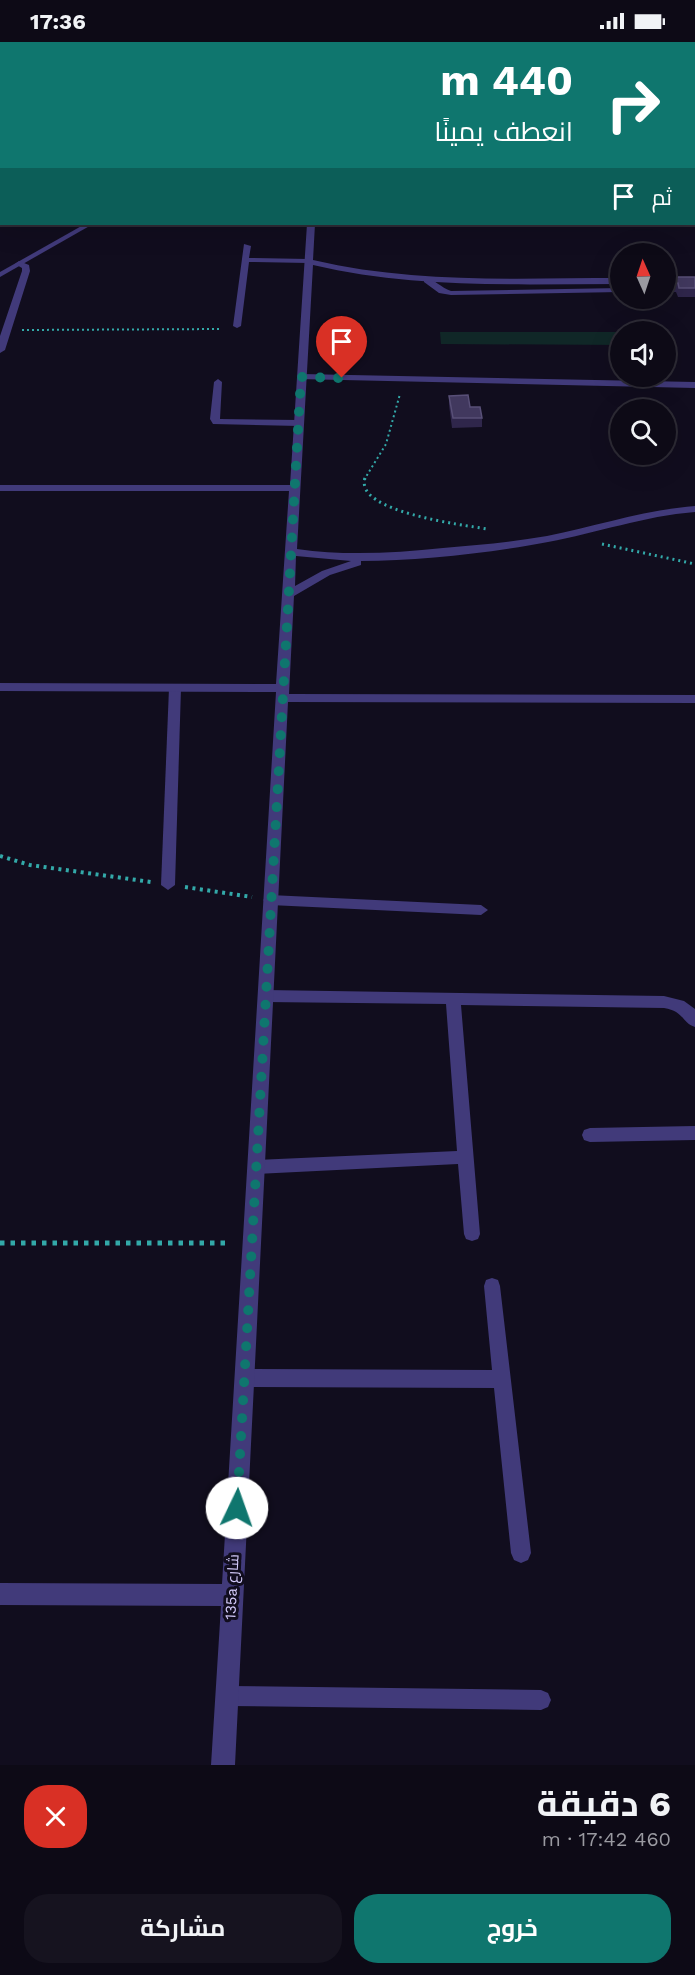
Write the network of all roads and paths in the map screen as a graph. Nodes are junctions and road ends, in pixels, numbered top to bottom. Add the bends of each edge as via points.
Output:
1 (87, 225) edge
2 (311, 225) edge
3 (247, 246) dead end
4 (245, 260) junction
5 (308, 261) junction
6 (19, 264) junction
7 (0, 275) edge
8 (427, 280) junction
9 (610, 281) edge
10 (610, 290) edge
11 (237, 326) joint
12 (7, 330) junction
13 (0, 350) edge
14 (301, 377) junction
15 (403, 379) junction
16 (218, 382) dead end
17 (695, 385) edge
18 (299, 423) junction
19 (0, 488) edge
20 (295, 488) junction
21 (695, 509) edge
22 (495, 531) dead end
23 (593, 543) dead end
24 (291, 552) junction
25 (372, 559) junction
26 (695, 564) edge
27 (288, 595) junction
28 (0, 687) edge
29 (175, 688) junction
30 (282, 693) junction
31 (695, 699) edge
32 (0, 856) edge
33 (168, 885) junction
34 (270, 900) junction
35 (481, 910) dead end
36 (265, 996) junction
37 (453, 999) junction
38 (695, 1021) edge
39 (695, 1132) edge
40 (590, 1135) dead end
41 (466, 1157) junction
42 (256, 1167) junction
43 (472, 1234) dead end
44 (0, 1243) edge
45 (252, 1243) junction
46 (492, 1286) dead end
47 (244, 1378) junction
48 (502, 1379) junction
49 (521, 1553) dead end
50 (0, 1594) edge
51 (232, 1595) junction
52 (227, 1696) junction
53 (541, 1700) dead end
54 (223, 1765) edge

1 - 6 lane
2 - 5 street, 135a شارع
3 - 4 lane
4 - 5 lane
4 - 11 lane
5 - 8 street via 364,274
5 - 14 street, 135a شارع
6 - 7 lane
6 - 12 street via 27,269
8 - 9 street
8 - 10 lane via 451,293
11 - 12 path via 213,331
12 - 13 street
14 - 15 lane
14 - 18 street, 135a شارع
15 - 17 lane via 454,385
15 - 22 path via 386,443 362,484 363,491 376,503 388,507
16 - 18 lane via 216,422
18 - 20 street, 135a شارع
19 - 20 street
20 - 24 street, 135a شارع
21 - 25 street via 646,514 496,547
23 - 26 path
24 - 25 street
24 - 27 street, 135a شارع
25 - 27 street via 326,573
27 - 30 street, 135a شارع
28 - 29 street
29 - 30 street
29 - 33 lane
30 - 31 street
30 - 34 street, 135a شارع
32 - 33 path via 30,865
33 - 34 path
34 - 35 lane
34 - 36 street, 135a شارع
36 - 37 lane
36 - 42 street, 135a شارع
37 - 38 lane via 664,1002 684,1007
37 - 41 lane
39 - 40 lane
41 - 42 lane
41 - 43 lane
42 - 45 street, 135a شارع
44 - 45 path
45 - 47 street, 135a شارع
46 - 48 lane
47 - 48 lane
47 - 51 street, 135a شارع
48 - 49 lane
50 - 51 street
51 - 52 street, 135a شارع
52 - 53 lane
52 - 54 street, 135a شارع

